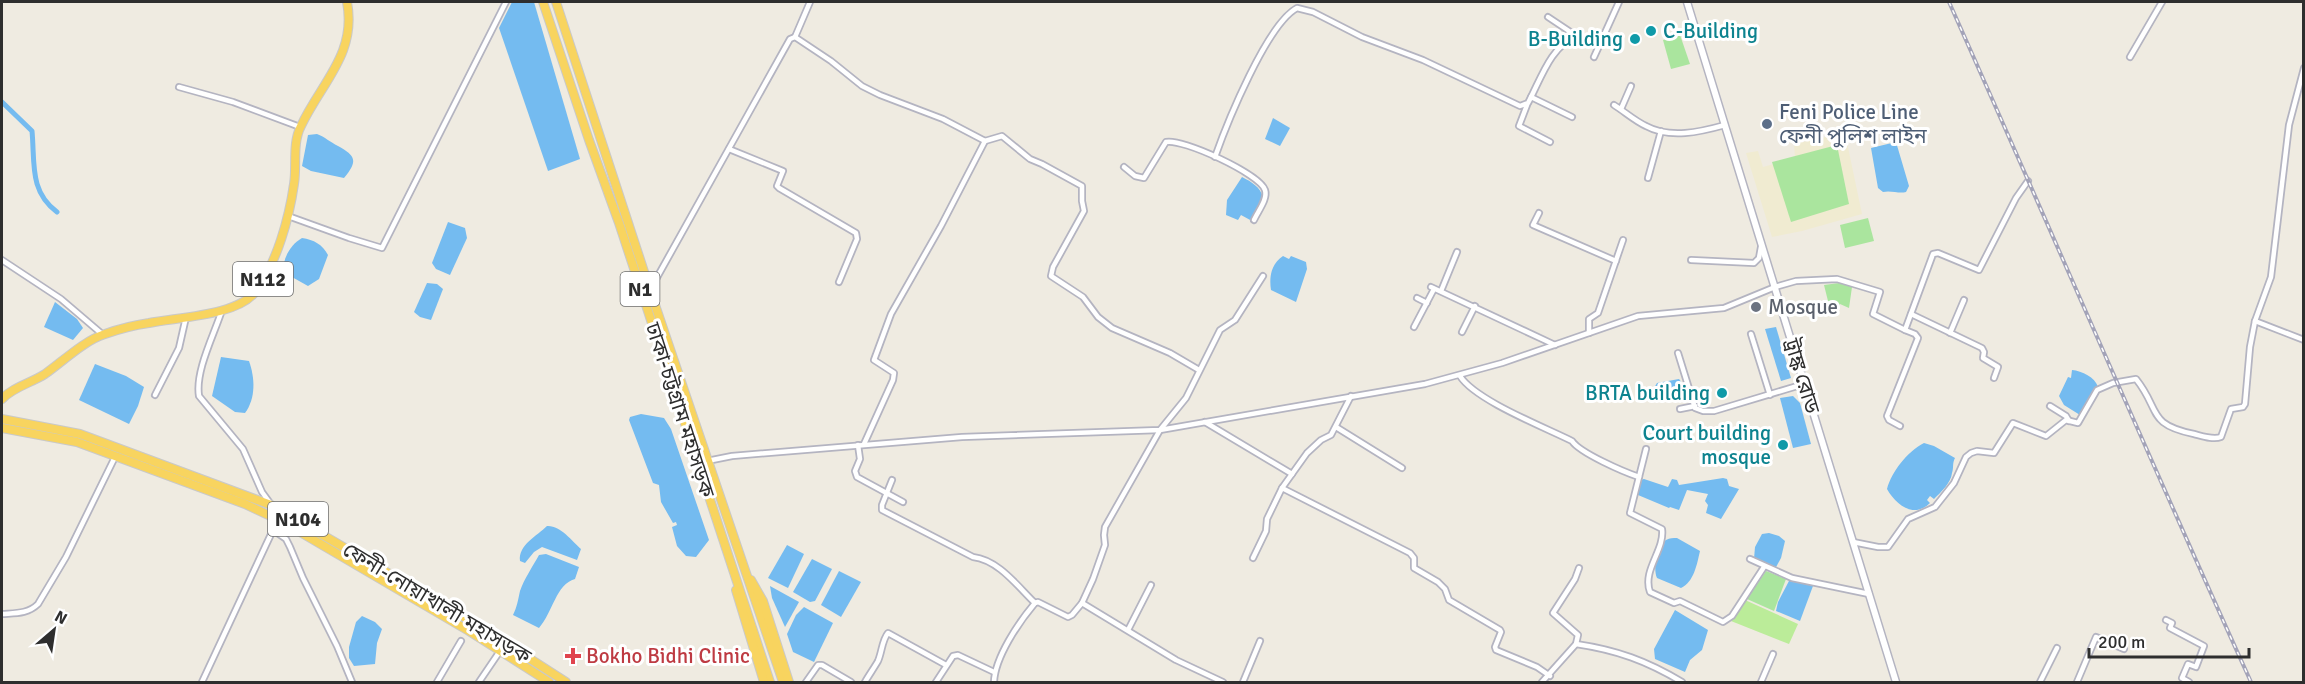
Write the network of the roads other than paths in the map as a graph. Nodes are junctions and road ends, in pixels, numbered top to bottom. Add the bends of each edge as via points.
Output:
1 (347, 2) edge
2 (506, 2) edge
3 (543, 2) edge
4 (556, 2) edge
5 (810, 2) edge
6 (1619, 2) edge
7 (1687, 2) edge
8 (2162, 2) edge
9 (1548, 17) dead end
10 (795, 38) junction
11 (1573, 38) junction
12 (1599, 45) junction
13 (1594, 57) dead end
14 (2130, 57) dead end
15 (2304, 68) edge
16 (1631, 86) dead end
17 (179, 87) dead end
18 (1531, 97) junction
19 (1528, 103) junction
20 (1614, 105) dead end
21 (1621, 109) junction
22 (1572, 117) dead end
23 (1725, 125) junction
24 (300, 127) junction
25 (1661, 131) junction
26 (985, 141) junction
27 (1550, 142) dead end
28 (729, 149) junction
29 (1215, 157) junction
30 (1124, 167) dead end
31 (1648, 178) dead end
32 (2028, 181) dead end
33 (1539, 213) dead end
34 (287, 215) junction
35 (1254, 220) dead end
36 (1623, 240) dead end
37 (1762, 246) junction
38 (1457, 252) dead end
39 (2, 260) edge
40 (1691, 260) dead end
41 (1616, 261) junction
42 (1263, 276) dead end
43 (839, 282) dead end
44 (1775, 287) junction
45 (650, 290) junction
46 (1441, 291) junction
47 (1417, 298) dead end
48 (1964, 300) dead end
49 (1427, 303) junction
50 (1475, 306) junction
51 (222, 310) junction
52 (1911, 314) junction
53 (186, 317) junction
54 (2255, 321) junction
55 (1414, 327) dead end
56 (1905, 330) junction
57 (1462, 332) dead end
58 (1588, 333) junction
59 (1950, 333) junction
60 (102, 334) junction
61 (1752, 334) dead end
62 (2304, 340) edge
63 (1555, 345) junction
64 (1678, 353) dead end
65 (1200, 370) junction
66 (1460, 376) junction
67 (1994, 378) dead end
68 (1804, 384) junction
69 (155, 395) dead end
70 (1770, 395) junction
71 (1351, 396) junction
72 (2, 399) edge
73 (1695, 406) junction
74 (2050, 406) dead end
75 (1680, 409) dead end
76 (2, 419) edge
77 (2069, 421) junction
78 (1205, 422) junction
79 (1900, 426) dead end
80 (1336, 427) junction
81 (2, 428) edge
82 (1160, 430) junction
83 (861, 445) junction
84 (1646, 449) dead end
85 (115, 457) junction
86 (707, 461) junction
87 (1402, 468) dead end
88 (1292, 474) junction
89 (1639, 477) junction
90 (892, 480) dead end
91 (1282, 488) junction
92 (886, 493) junction
93 (903, 502) dead end
94 (272, 505) junction
95 (283, 522) junction
96 (273, 530) junction
97 (1853, 542) junction
98 (1253, 558) dead end
99 (1750, 559) dead end
100 (1579, 567) dead end
101 (1764, 567) junction
102 (746, 575) junction
103 (736, 576) junction
104 (1151, 585) dead end
105 (1869, 594) junction
106 (1035, 603) junction
107 (1082, 603) junction
108 (2, 614) edge
109 (2166, 620) dead end
110 (1128, 630) junction
111 (461, 641) dead end
112 (1260, 641) dead end
113 (1576, 644) junction
114 (2057, 648) dead end
115 (2124, 649) dead end
116 (500, 651) junction
117 (1773, 654) dead end
118 (946, 665) junction
119 (994, 672) junction
120 (1550, 676) junction
121 (994, 681) edge
122 (202, 682) edge
123 (352, 682) edge
124 (437, 682) edge
125 (479, 682) edge
126 (549, 682) edge
127 (566, 682) edge
128 (764, 682) edge
129 (770, 682) edge
130 (783, 682) edge
131 (789, 682) edge
132 (806, 682) edge
133 (851, 682) edge
134 (865, 682) edge
135 (936, 682) edge
136 (1002, 682) edge
137 (1223, 682) edge
138 (1243, 682) edge
139 (1542, 682) edge
140 (1682, 682) edge
141 (1761, 682) edge
142 (1896, 682) edge
143 (2040, 682) edge
144 (2077, 682) edge
145 (2189, 682) edge

1 - 24 highway, N112 via 347,40 334,72
2 - 34 street via 382,248
3 - 103 highway, ঢাকা-চট্টগ্রাম মহাসড়ক / N1
4 - 45 highway, ঢাকা-চট্টগ্রাম মহাসড়ক / N1
5 - 10 street
6 - 12 street
7 - 23 main road, ট্রাঙ্ক রোড
8 - 14 street
9 - 11 street via 1572,33
10 - 26 street via 861,86 943,119
10 - 28 street via 790,39
11 - 12 street
11 - 18 street via 1556,52
12 - 13 street
15 - 54 street via 2289,125 2271,277
16 - 21 street
17 - 24 street
18 - 19 street
18 - 22 street
19 - 27 street via 1519,126
19 - 29 street via 1520,106 1507,102 1423,60 1297,8 1278,27 1257,62 1234,106
20 - 21 street
21 - 25 street
23 - 25 street via 1696,133
23 - 37 main road, ট্রাঙ্ক রোড
24 - 34 highway, N112
25 - 31 street
26 - 65 street via 1002,136 1030,159 1082,186 1084,211 1051,276 1083,297 1112,328
26 - 83 street via 891,314 874,360 892,370 893,380
28 - 43 street via 783,171 779,188 856,233
28 - 45 street
29 - 30 street via 1170,141 1144,178
29 - 35 street via 1250,173 1264,187 1265,197
32 - 52 street via 1979,270 1933,254
33 - 41 street via 1533,225
34 - 51 highway, N112 via 274,255 255,293
36 - 41 street
37 - 40 street via 1754,262
37 - 44 main road, ট্রাঙ্ক রোড
38 - 46 street
39 - 60 street
41 - 58 street via 1598,313 1590,319
42 - 65 street via 1235,320 1220,330
44 - 56 street via 1796,280 1837,279 1878,292 1873,314
44 - 58 street via 1724,308 1638,316
44 - 68 main road, ট্রাঙ্ক রোড
45 - 86 highway, ঢাকা-চট্টগ্রাম মহাসড়ক / N1
46 - 49 street via 1433,288
46 - 50 street
47 - 49 street
48 - 59 street
49 - 55 street
50 - 57 street
50 - 63 street
51 - 53 highway, N112
51 - 94 street via 200,374 199,396 243,449
52 - 56 street
52 - 59 street
53 - 60 highway, N112
53 - 69 street via 179,348
54 - 62 street
54 - 77 street via 2245,404 2231,409 2221,437 2208,438 2169,428 2133,378 2097,390 2081,420
56 - 79 street via 1918,338 1887,416
58 - 63 street
59 - 67 street via 1984,350 1983,358 1998,367
60 - 72 highway, N112
61 - 70 street
63 - 66 street
64 - 73 street
65 - 82 street via 1186,398
66 - 71 street
66 - 89 street via 1489,399
68 - 70 street
68 - 97 main road, ট্রাঙ্ক রোড
70 - 73 street via 1714,411
71 - 78 street
71 - 80 street
73 - 75 street
74 - 77 street
76 - 94 highway, ফেনী-নোয়াখালী মহাসড়ক / N104 via 80,434
77 - 97 street via 2060,423 2046,436 2013,423 1994,453 1977,451 1966,457 1959,475 1935,507 1908,519 1888,547
78 - 82 street
78 - 88 street
80 - 87 street
80 - 88 street via 1330,437 1306,453
81 - 85 highway, ফেনী-নোয়াখালী মহাসড়ক / N104 via 76,442
82 - 83 street via 962,436
82 - 107 street via 1105,527 1104,547
83 - 86 street
83 - 92 street via 855,474
84 - 89 street
85 - 95 highway, ফেনী-নোয়াখালী মহাসড়ক / N104 via 245,504
85 - 108 street via 38,604 22,613
86 - 102 highway, ঢাকা-চট্টগ্রাম মহাসড়ক / N1
88 - 91 street
89 - 101 street via 1630,513 1656,525 1663,533 1649,575 1650,592 1727,621
90 - 92 street
91 - 98 street
91 - 120 street via 1410,553 1414,568 1438,582 1449,600 1500,630 1496,650
92 - 93 street
92 - 106 street via 882,510 887,514 999,568
94 - 95 street
94 - 127 highway, ফেনী-নোয়াখালী মহাসড়ক / N104 via 476,624
95 - 96 street
95 - 116 highway, ফেনী-নোয়াখালী মহাসড়ক / N104
96 - 122 street
96 - 123 street via 291,547
97 - 105 main road, ট্রাঙ্ক রোড
99 - 101 street
100 - 113 street via 1553,613 1578,635
101 - 105 street via 1792,578
102 - 130 highway, ঢাকা-চট্টগ্রাম মহাসড়ক / N1
102 - 131 highway via 763,601
103 - 128 highway via 738,601
103 - 129 highway, ঢাকা-চট্টগ্রাম মহাসড়ক / N1
104 - 110 street
105 - 142 main road, ট্রাঙ্ক রোড
106 - 107 street via 1068,617
106 - 119 street via 1011,636
107 - 110 street
109 - 145 street via 2172,623 2170,628 2204,646 2196,667 2188,664 2183,672 2182,678
110 - 137 street via 1176,660
111 - 124 street
112 - 138 street
113 - 120 street
113 - 140 street via 1632,656
114 - 143 street
115 - 144 street via 2096,637
116 - 125 street
116 - 126 highway, ফেনী-নোয়াখালী মহাসড়ক / N104
117 - 141 street
118 - 119 street via 958,656
118 - 134 street via 888,633 878,662
118 - 135 street
119 - 121 street
120 - 139 street
121 - 136 street
132 - 133 street via 818,665

